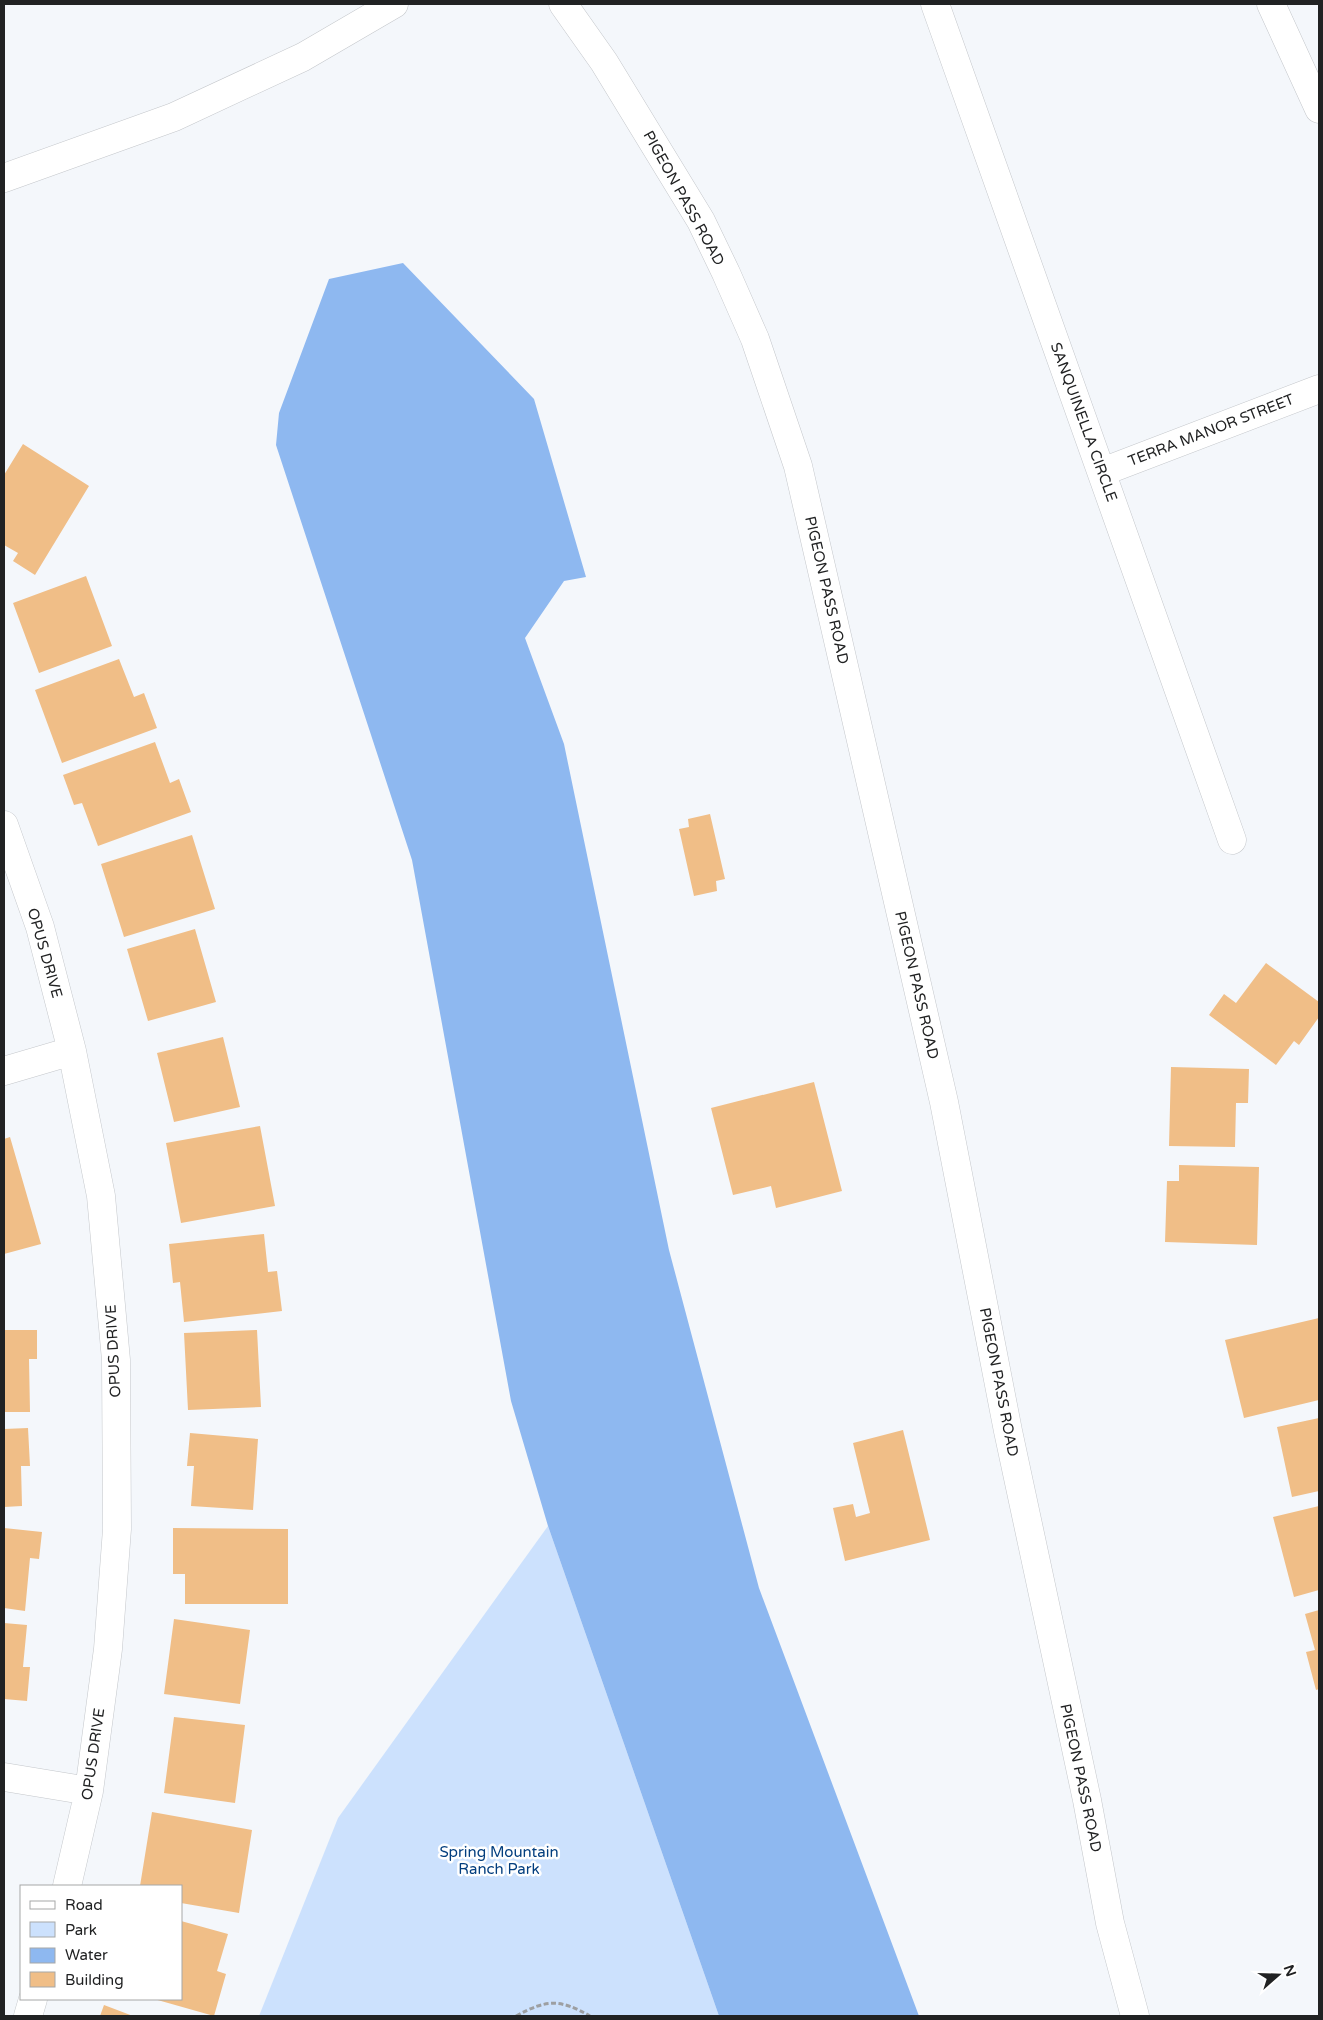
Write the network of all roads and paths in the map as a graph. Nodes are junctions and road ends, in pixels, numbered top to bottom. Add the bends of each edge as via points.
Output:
1 (394, 4) edge
2 (563, 4) edge
3 (935, 4) edge
4 (1271, 4) edge
5 (1319, 109) edge
6 (4, 178) edge
7 (1319, 388) edge
8 (1102, 472) junction
9 (4, 825) edge
10 (1232, 840) dead end
11 (72, 1051) junction
12 (4, 1070) edge
13 (4, 1777) edge
14 (89, 1791) junction
15 (67, 1885) edge
16 (33, 2000) edge
17 (28, 2016) edge
18 (516, 2016) edge
19 (590, 2016) edge
20 (1135, 2016) edge

1 - 6 street via 303,57 174,117
2 - 20 street, PIGEON PASS ROAD via 604,62 701,221 755,339 798,466 944,1102 1110,1923
3 - 8 street, SANQUINELLA CIRCLE
4 - 5 street
7 - 8 street, TERRA MANOR STREET
8 - 10 street, SANQUINELLA CIRCLE
9 - 11 street, OPUS DRIVE via 40,927
11 - 12 street
11 - 14 street, OPUS DRIVE via 101,1196 116,1360 118,1530 108,1648
13 - 14 street
14 - 15 street, OPUS DRIVE
16 - 17 street
18 - 19 path via 552,2002 576,2008

